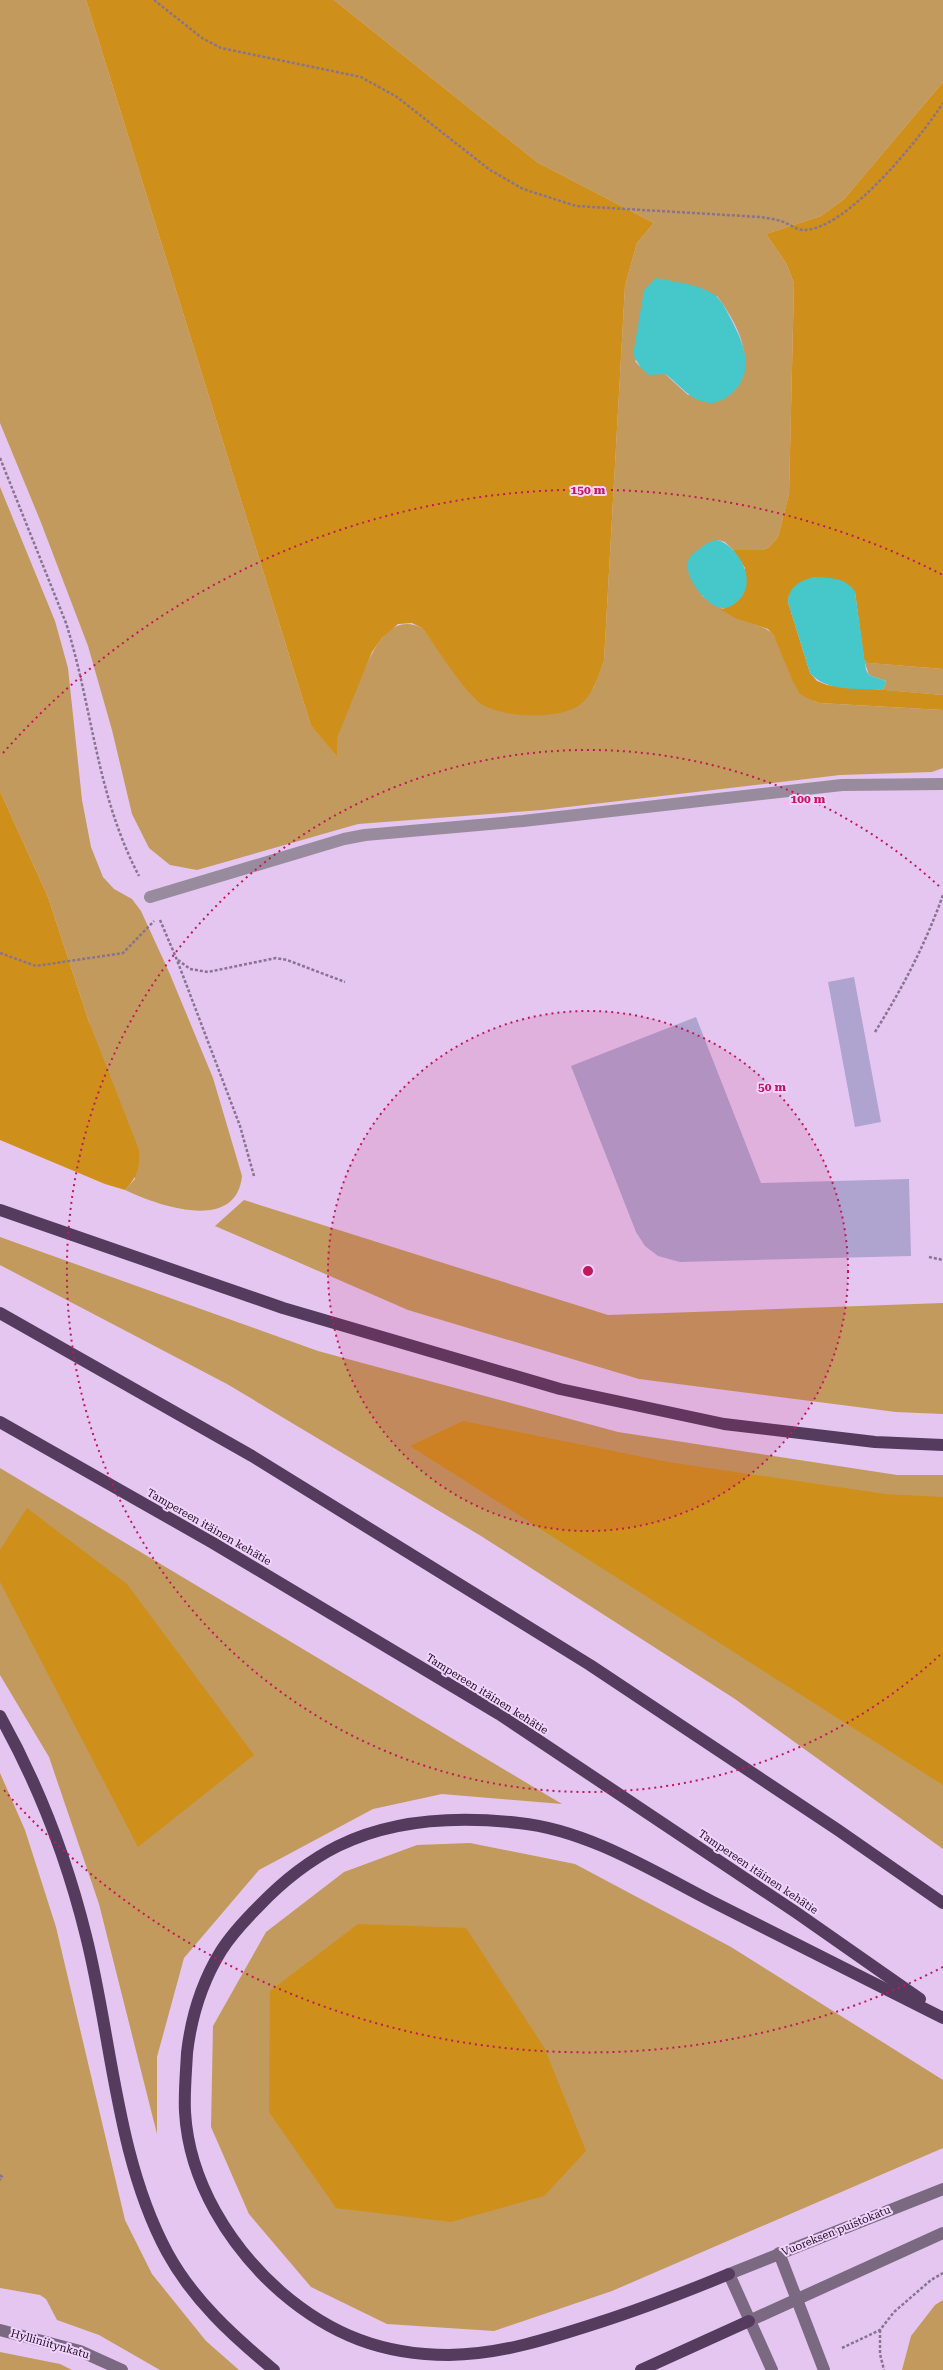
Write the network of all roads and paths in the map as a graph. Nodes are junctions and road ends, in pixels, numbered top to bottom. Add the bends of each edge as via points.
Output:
1 (154, 0) edge
2 (943, 103) edge
3 (0, 458) edge
4 (943, 784) edge
5 (943, 894) edge
6 (150, 897) joint
7 (0, 953) edge
8 (178, 960) junction
9 (345, 982) dead end
10 (875, 1032) dead end
11 (254, 1176) dead end
12 (0, 1210) edge
13 (929, 1257) dead end
14 (943, 1260) edge
15 (0, 1313) edge
16 (0, 1422) edge
17 (943, 1445) edge
18 (0, 1716) edge
19 (943, 1904) edge
20 (943, 2017) edge
21 (0, 2175) edge
22 (0, 2180) edge
23 (943, 2189) edge
24 (943, 2233) edge
25 (780, 2254) junction
26 (943, 2273) edge
27 (729, 2274) junction
28 (796, 2299) junction
29 (749, 2320) junction
30 (0, 2330) edge
31 (122, 2370) edge
32 (274, 2370) edge
33 (641, 2370) edge
34 (772, 2370) edge
35 (824, 2370) edge
36 (884, 2370) edge

1 - 2 path via 202,38 221,48 361,77 397,97 490,170 523,189 576,206 760,217 781,221 802,231 818,227 848,210 893,167
3 - 6 path via 75,651 109,806 127,854
4 - 6 lane via 842,785 523,821 365,835
5 - 10 path via 927,939
7 - 8 path via 36,966 123,953 159,917
8 - 9 path via 190,969 208,972 276,958
8 - 11 path via 240,1126
12 - 17 highway via 283,1308 560,1389 724,1424 875,1442
13 - 14 path
15 - 19 highway via 252,1456 583,1661 838,1830
16 - 20 highway, Tampereen itäinen kehätie via 213,1543 499,1714 797,1913
18 - 32 highway via 25,1761 57,1842 86,1935 131,2155 149,2213 167,2253 188,2286 233,2335
20 - 27 highway via 615,1852 556,1829 520,1823 424,1821 382,1830 342,1844 308,1863 275,1889 243,1922 221,1951 202,1987 190,2030 185,2076 185,2115 195,2166 220,2220 239,2249 296,2304 336,2330 364,2343 399,2351 447,2355 482,2353 539,2342 638,2310
21 - 22 path
23 - 25 main road, Vuoreksen puistokatu
24 - 28 main road
25 - 27 main road, Vuoreksen puistokatu
25 - 28 main road
26 - 36 path via 894,2312 880,2330 880,2354
27 - 29 main road
28 - 29 main road
28 - 35 main road
29 - 33 highway
29 - 34 main road
30 - 31 main road, Hylliniitynkatu via 80,2351

